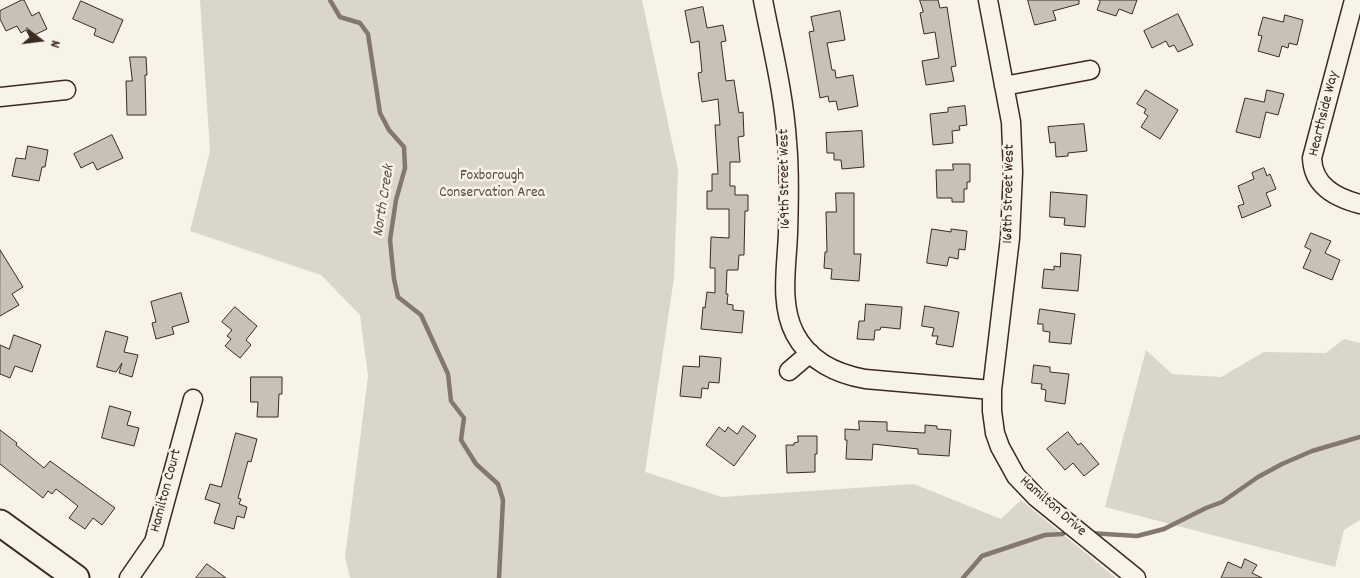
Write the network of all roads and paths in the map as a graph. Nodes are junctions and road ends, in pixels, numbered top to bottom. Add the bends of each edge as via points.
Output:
1 (764, 0) edge
2 (988, 0) edge
3 (1354, 0) edge
4 (1090, 70) dead end
5 (1004, 86) junction
6 (66, 90) dead end
7 (0, 97) edge
8 (1360, 204) edge
9 (810, 353) junction
10 (789, 371) dead end
11 (992, 390) junction
12 (193, 398) dead end
13 (0, 523) edge
14 (76, 578) edge
15 (129, 578) edge
16 (1136, 578) edge

1 - 9 street, 169th Street West via 788,142 786,304 794,333
2 - 5 street, 168th Street West
3 - 8 street, Hearthside Way via 1312,158 1315,173 1330,191
4 - 5 street
5 - 11 street, 168th Street West via 1011,122 1013,204
6 - 7 street
9 - 10 street
9 - 11 street, 169th Street West via 847,376
11 - 16 street, Hamilton Drive via 995,433 1016,476 1036,497
12 - 15 street, Hamilton Court via 154,542
13 - 14 street

